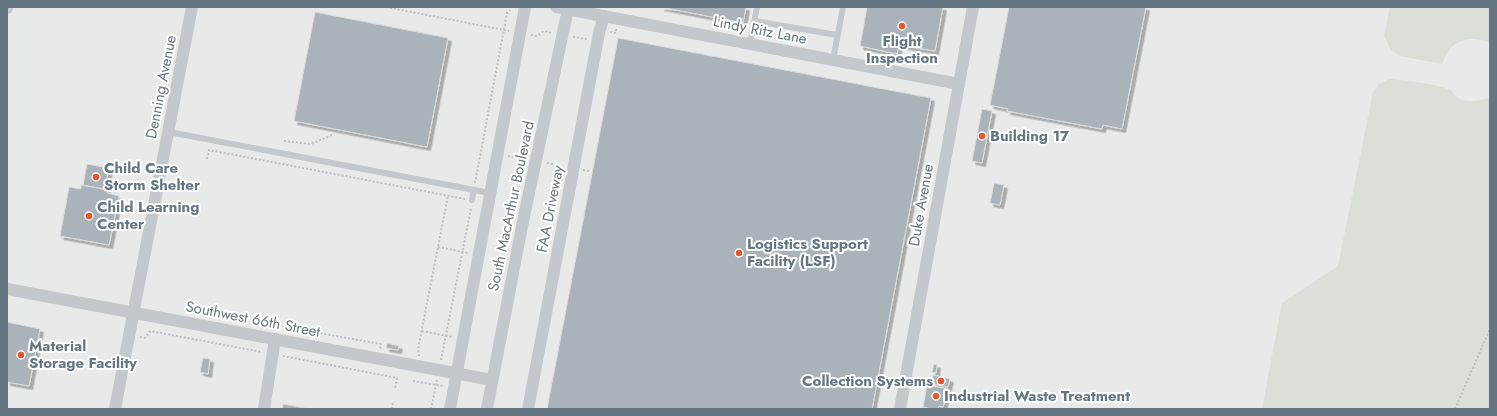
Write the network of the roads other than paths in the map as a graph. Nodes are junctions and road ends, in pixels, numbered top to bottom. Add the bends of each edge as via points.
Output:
1 (192, 7) edge
2 (525, 7) edge
3 (757, 7) edge
4 (843, 7) edge
5 (973, 7) edge
6 (562, 8) edge
7 (599, 13) edge
8 (754, 21) junction
9 (837, 35) junction
10 (750, 44) junction
11 (833, 60) junction
12 (959, 84) junction
13 (168, 132) junction
14 (474, 190) junction
15 (490, 193) junction
16 (472, 200) road end
17 (7, 289) edge
18 (134, 312) junction
19 (275, 339) junction
20 (457, 373) junction
21 (492, 380) junction
22 (116, 409) edge
23 (264, 409) edge
24 (450, 409) edge
25 (487, 409) edge
26 (528, 409) edge
27 (900, 409) edge

1 - 13 street, Denning Avenue
2 - 15 street
3 - 8 lane
4 - 9 lane
5 - 12 street, Duke Avenue
6 - 7 street, Lindy Ritz Lane
6 - 21 street, South MacArthur Boulevard
7 - 10 street, Lindy Ritz Lane
7 - 26 street, FAA Driveway via 599,34
8 - 9 lane
8 - 10 lane
9 - 11 lane
10 - 11 street, Lindy Ritz Lane
11 - 12 street, Lindy Ritz Lane
12 - 27 street, Duke Avenue
13 - 14 lane
13 - 18 street, Denning Avenue
14 - 15 lane
14 - 16 lane
15 - 20 street
17 - 18 street, Southwest 66th Street
18 - 19 street, Southwest 66th Street
18 - 22 street, Denning Avenue
19 - 20 street, Southwest 66th Street
19 - 23 street
20 - 21 street, Southwest 66th Street
20 - 24 street
21 - 25 street, South MacArthur Boulevard

